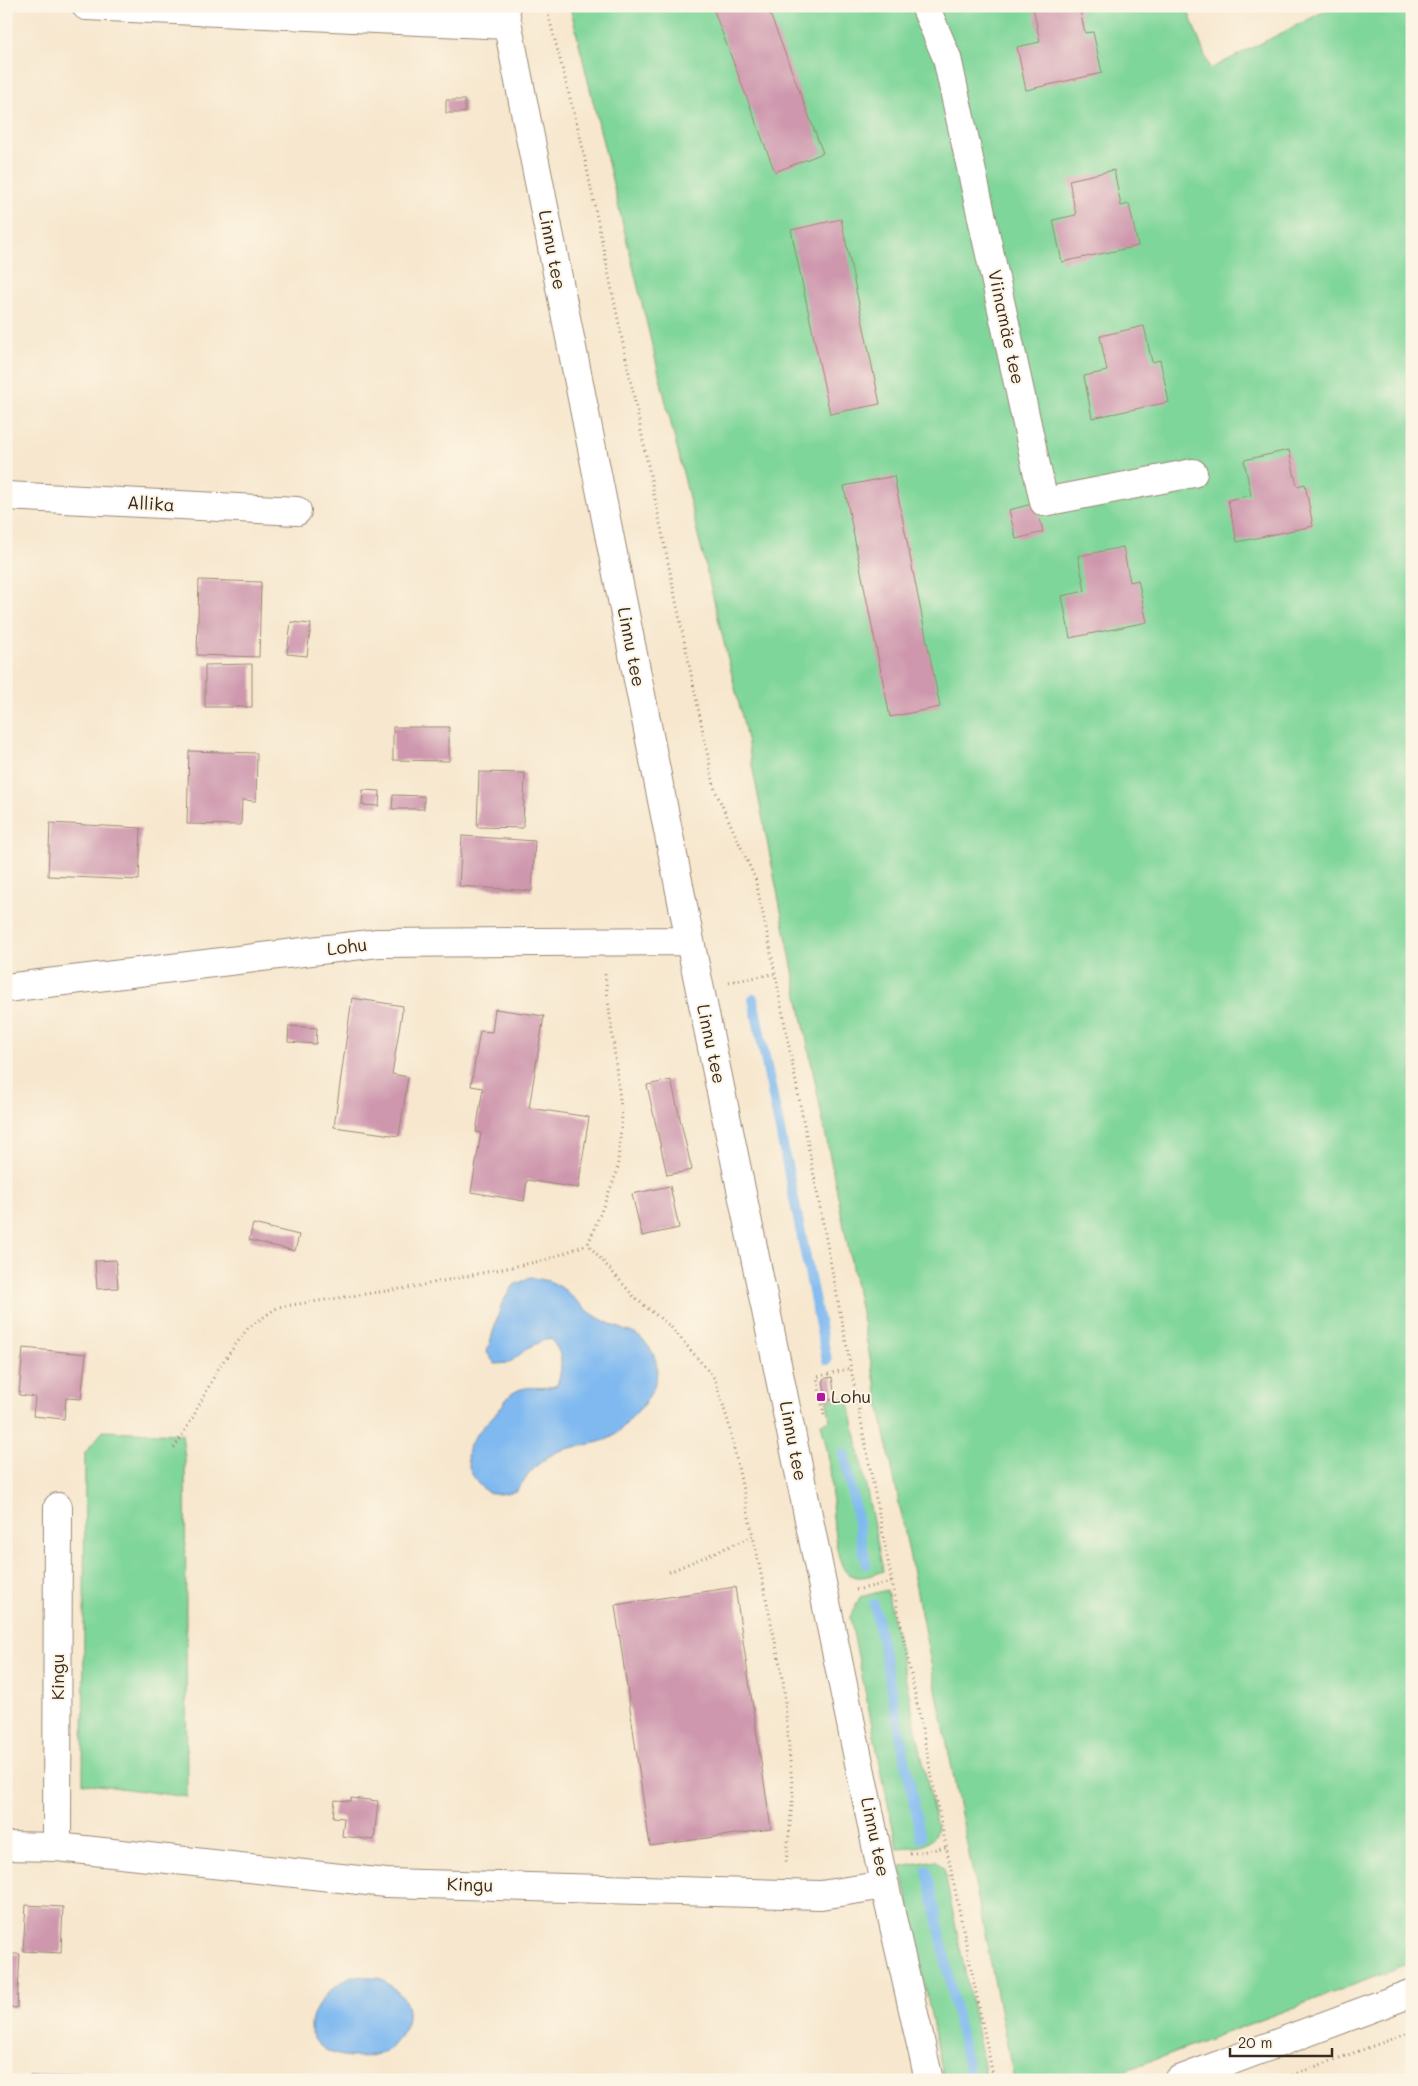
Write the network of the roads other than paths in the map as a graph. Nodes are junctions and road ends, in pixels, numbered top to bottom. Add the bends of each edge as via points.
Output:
1 (86, 6) edge
2 (925, 6) edge
3 (506, 16) edge
4 (1193, 473) dead end
5 (6, 496) edge
6 (297, 510) dead end
7 (690, 941) junction
8 (6, 988) edge
9 (58, 1507) dead end
10 (6, 1846) edge
11 (57, 1847) junction
12 (882, 1872) junction
13 (1412, 1993) edge
14 (929, 2080) edge
15 (1179, 2080) edge

1 - 3 street
2 - 4 street, Viinamäe tee via 947,58 1044,502
3 - 7 street, Linnu tee
5 - 6 street, Allika
7 - 8 street, Lohu via 378,944
7 - 12 street, Linnu tee
9 - 11 street, Kingu
10 - 11 street, Kingu
11 - 12 street, Kingu via 386,1883 821,1895
12 - 14 street, Linnu tee
13 - 15 street

